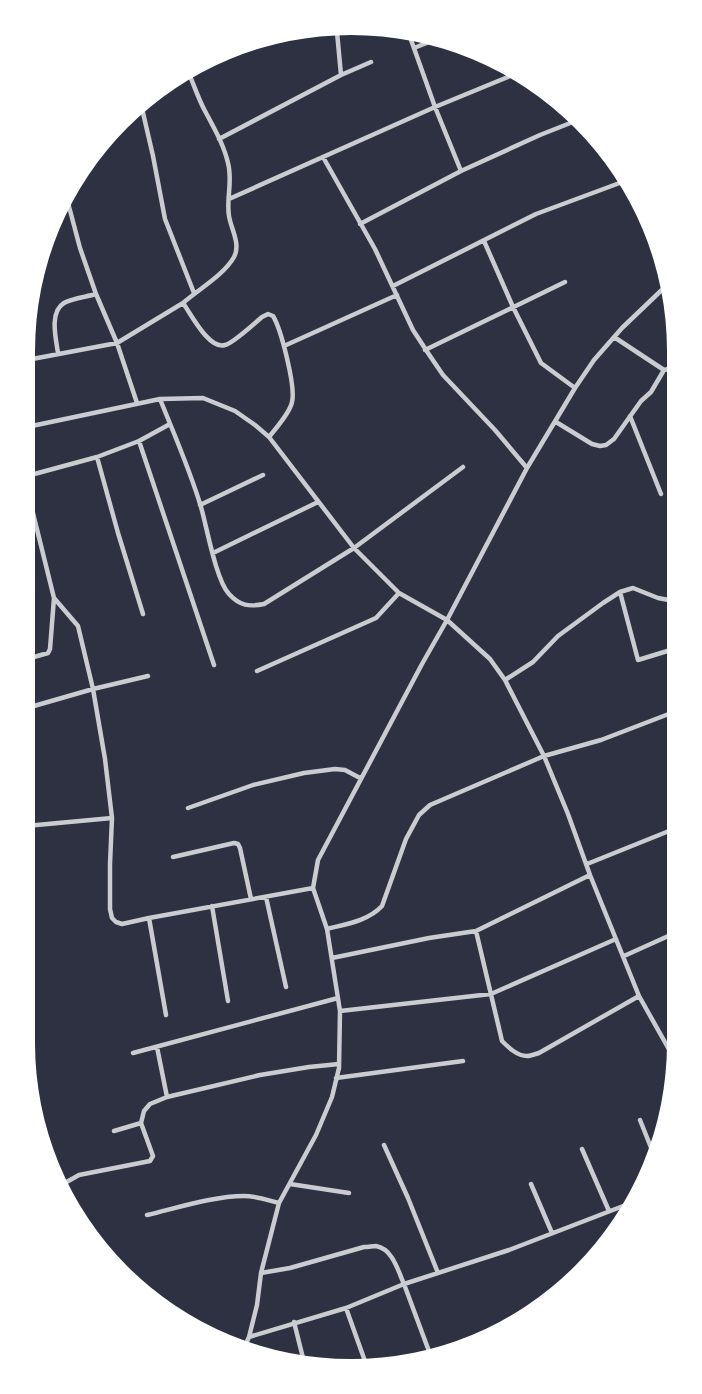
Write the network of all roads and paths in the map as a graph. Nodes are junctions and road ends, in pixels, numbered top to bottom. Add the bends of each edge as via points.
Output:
1 (337, 36) edge
2 (411, 41) edge
3 (424, 44) edge
4 (414, 48) junction
5 (371, 62) dead end
6 (341, 75) junction
7 (508, 77) edge
8 (191, 78) edge
9 (435, 107) junction
10 (143, 113) edge
11 (569, 123) edge
12 (219, 139) junction
13 (323, 158) junction
14 (461, 171) junction
15 (619, 183) edge
16 (229, 199) junction
17 (70, 208) edge
18 (360, 224) junction
19 (484, 241) junction
20 (565, 282) dead end
21 (393, 286) junction
22 (661, 291) edge
23 (194, 293) junction
24 (96, 294) junction
25 (397, 295) junction
26 (183, 302) junction
27 (513, 308) junction
28 (614, 338) junction
29 (117, 342) junction
30 (284, 346) junction
31 (425, 350) junction
32 (58, 353) junction
33 (35, 358) edge
34 (667, 369) edge
35 (664, 370) junction
36 (576, 388) junction
37 (160, 399) junction
38 (137, 404) junction
39 (630, 416) junction
40 (556, 422) junction
41 (170, 424) junction
42 (35, 425) edge
43 (269, 437) junction
44 (139, 441) junction
45 (97, 457) junction
46 (464, 467) dead end
47 (527, 468) junction
48 (35, 474) edge
49 (263, 475) dead end
50 (661, 494) dead end
51 (318, 502) junction
52 (200, 505) junction
53 (35, 521) edge
54 (354, 548) junction
55 (213, 553) junction
56 (620, 592) junction
57 (399, 593) junction
58 (54, 598) junction
59 (667, 599) edge
60 (144, 614) dead end
61 (447, 620) junction
62 (667, 651) edge
63 (35, 657) edge
64 (214, 665) dead end
65 (257, 671) dead end
66 (148, 676) dead end
67 (505, 680) junction
68 (93, 689) junction
69 (35, 706) edge
70 (667, 715) edge
71 (544, 756) junction
72 (360, 778) junction
73 (188, 808) dead end
74 (112, 818) junction
75 (35, 825) edge
76 (667, 832) edge
77 (173, 857) dead end
78 (587, 864) junction
79 (590, 875) junction
80 (313, 888) junction
81 (266, 897) junction
82 (251, 900) junction
83 (212, 906) junction
84 (149, 918) junction
85 (327, 929) junction
86 (476, 930) junction
87 (667, 937) edge
88 (616, 939) junction
89 (624, 956) junction
90 (332, 958) junction
91 (286, 987) dead end
92 (491, 994) junction
93 (639, 996) junction
94 (338, 998) junction
95 (228, 1001) dead end
96 (340, 1011) junction
97 (166, 1015) dead end
98 (667, 1043) edge
99 (157, 1047) junction
100 (133, 1053) dead end
101 (463, 1061) dead end
102 (339, 1064) junction
103 (336, 1078) junction
104 (167, 1098) junction
105 (640, 1120) dead end
106 (141, 1123) junction
107 (114, 1131) dead end
108 (384, 1145) dead end
109 (650, 1145) edge
110 (582, 1149) dead end
111 (67, 1182) edge
112 (290, 1184) junction
113 (531, 1184) dead end
114 (349, 1192) dead end
115 (279, 1202) junction
116 (622, 1206) edge
117 (609, 1211) junction
118 (147, 1215) dead end
119 (552, 1233) junction
120 (261, 1273) junction
121 (438, 1273) junction
122 (404, 1284) junction
123 (346, 1308) junction
124 (294, 1322) junction
125 (250, 1337) junction
126 (248, 1341) edge
127 (428, 1349) edge
128 (302, 1355) edge
129 (364, 1358) edge

1 - 6 street
2 - 4 street
3 - 4 street
4 - 9 street
5 - 6 street
6 - 12 street
7 - 9 street
8 - 12 street
9 - 13 street
9 - 14 street
10 - 23 street via 165,219
11 - 14 street
12 - 16 street via 228,162
13 - 16 street
13 - 18 street
14 - 18 street
15 - 19 street via 536,214
16 - 23 street via 235,254 219,274
17 - 24 street
18 - 21 street
19 - 21 street
19 - 27 street
20 - 27 street
21 - 25 street
22 - 28 street
23 - 26 street
24 - 29 street
24 - 32 street via 58,308 55,320
25 - 30 street
25 - 31 street
26 - 29 street
26 - 30 street via 216,345 224,346 268,314 276,320
27 - 31 street
27 - 36 street via 542,363
28 - 35 street
28 - 36 street via 594,360
29 - 32 street
29 - 38 street
30 - 43 street via 293,390 292,402
31 - 47 street
32 - 33 street
34 - 35 street
35 - 39 street via 651,392
36 - 40 street
37 - 38 street
37 - 41 street
37 - 43 street via 203,398 235,411
38 - 42 street
39 - 40 street via 614,439 600,446
39 - 50 street
40 - 47 street
41 - 44 street
41 - 52 street
43 - 51 street
44 - 45 street
44 - 64 street
45 - 48 street
45 - 60 street
46 - 54 street
47 - 61 street
49 - 52 street
51 - 54 street
51 - 55 street
52 - 55 street
53 - 58 street
54 - 55 street via 264,604 251,606 238,602 228,593 220,579
54 - 57 street
56 - 59 street via 633,588
56 - 62 street via 638,660
56 - 67 street via 558,636 533,662
57 - 61 street
57 - 65 street via 376,618
58 - 63 street via 50,649 48,653
58 - 68 street via 78,626
61 - 67 street via 490,659
61 - 72 street
66 - 68 street
67 - 71 street
68 - 69 street
68 - 74 street
70 - 71 street via 601,740
71 - 78 street
71 - 85 street via 430,806 419,815 406,839 382,906 364,919
72 - 73 street via 345,770 334,769 304,773 253,785
72 - 80 street via 318,860
74 - 75 street
74 - 84 street via 112,918 122,924
76 - 78 street
77 - 82 street via 238,844
78 - 79 street
79 - 86 street
79 - 88 street
80 - 81 street
80 - 85 street
81 - 82 street
81 - 91 street
82 - 83 street
83 - 84 street
83 - 95 street
84 - 97 street
85 - 90 street
86 - 90 street
86 - 92 street
87 - 89 street
88 - 89 street
88 - 92 street
89 - 93 street
90 - 94 street
92 - 93 street via 502,1040 509,1048 526,1056 539,1053
92 - 96 street
93 - 98 street
94 - 96 street
94 - 99 street
96 - 102 street
99 - 100 street
99 - 104 street
101 - 103 street
102 - 103 street
102 - 104 street via 260,1075
103 - 112 street via 332,1097 316,1135
104 - 106 street via 150,1104
105 - 109 street
106 - 107 street
106 - 111 street via 153,1156 150,1161 79,1175
108 - 121 street
110 - 117 street
112 - 114 street
112 - 115 street
113 - 119 street
115 - 118 street via 243,1196
115 - 120 street
116 - 117 street
117 - 119 street
119 - 121 street
120 - 122 street via 377,1246 391,1255
120 - 125 street
121 - 122 street
122 - 123 street
122 - 127 street
123 - 124 street
123 - 129 street
124 - 125 street
124 - 128 street
125 - 126 street

